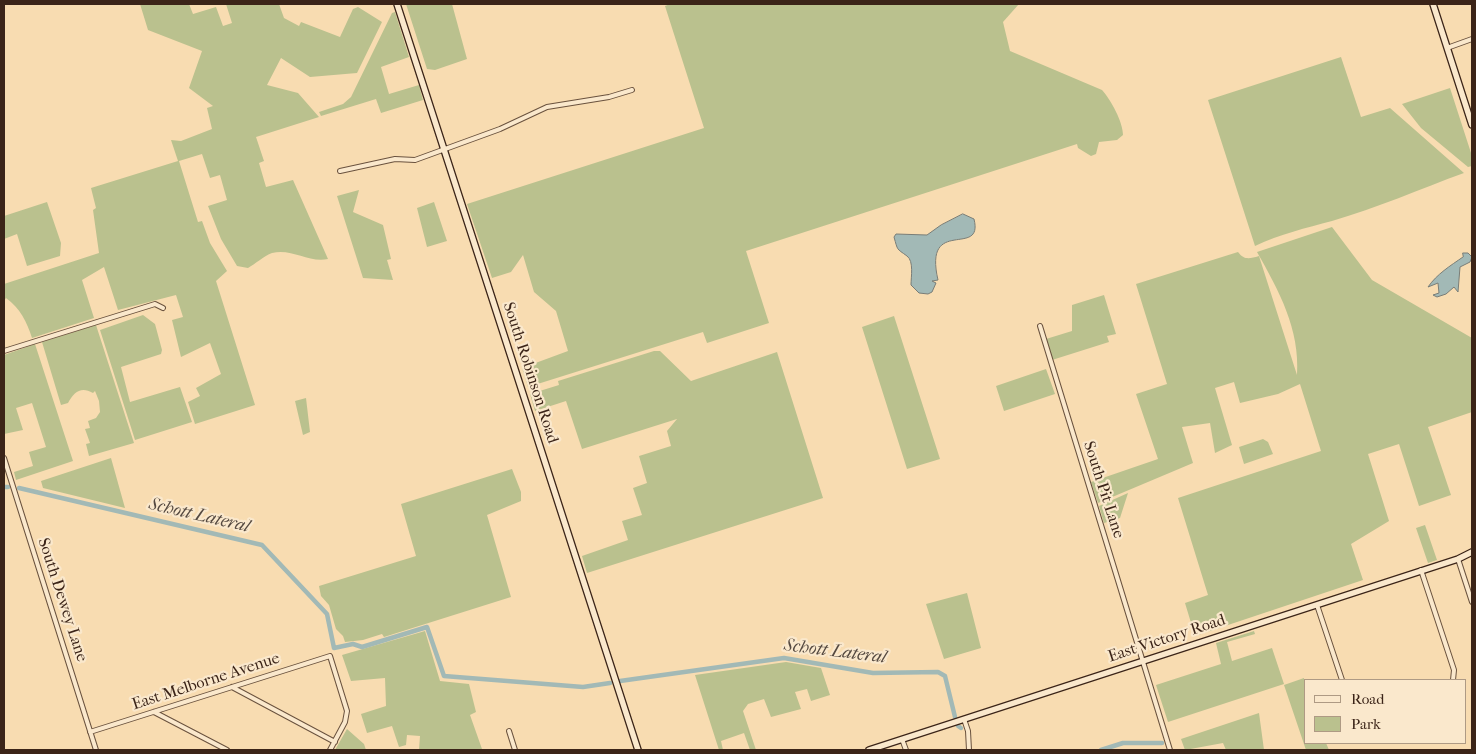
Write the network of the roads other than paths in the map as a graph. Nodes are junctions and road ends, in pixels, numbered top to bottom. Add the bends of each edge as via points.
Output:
1 (397, 4) edge
2 (1433, 4) edge
3 (1472, 39) edge
4 (1447, 48) junction
5 (632, 90) dead end
6 (1472, 125) edge
7 (443, 149) junction
8 (340, 171) dead end
9 (163, 308) dead end
10 (1040, 326) dead end
11 (4, 351) edge
12 (4, 458) edge
13 (1472, 552) edge
14 (1458, 559) junction
15 (1420, 570) junction
16 (1472, 602) edge
17 (1317, 605) junction
18 (1144, 661) junction
19 (1342, 679) edge
20 (1454, 679) edge
21 (232, 687) junction
22 (154, 712) junction
23 (964, 720) junction
24 (509, 731) dead end
25 (90, 732) junction
26 (902, 739) junction
27 (335, 742) junction
28 (94, 749) edge
29 (227, 750) edge
30 (330, 750) edge
31 (515, 750) edge
32 (638, 750) edge
33 (869, 750) edge
34 (906, 750) edge
35 (968, 750) edge
36 (1170, 750) edge

1 - 7 street, South Robinson Road
2 - 4 street
3 - 4 street
4 - 6 street
5 - 7 street via 547,107 500,129
7 - 8 street via 415,160 395,159
7 - 32 street, South Robinson Road
9 - 11 street via 154,304
10 - 18 street, South Pit Lane
12 - 25 street, South Dewey Lane
13 - 14 street, East Victory Road
14 - 15 street, East Victory Road
14 - 16 street
15 - 17 street, East Victory Road
15 - 20 street via 1454,670
17 - 18 street, East Victory Road
17 - 19 street
18 - 23 street, East Victory Road
18 - 36 street, South Pit Lane
21 - 22 street, East Melborne Avenue
21 - 27 street
21 - 27 street, East Melborne Avenue via 330,656 347,711
22 - 25 street, East Melborne Avenue
22 - 29 street
23 - 26 street, East Victory Road
23 - 35 street via 968,731
24 - 31 street
25 - 28 street, South Dewey Lane
26 - 33 street, East Victory Road
26 - 34 street
27 - 30 street

